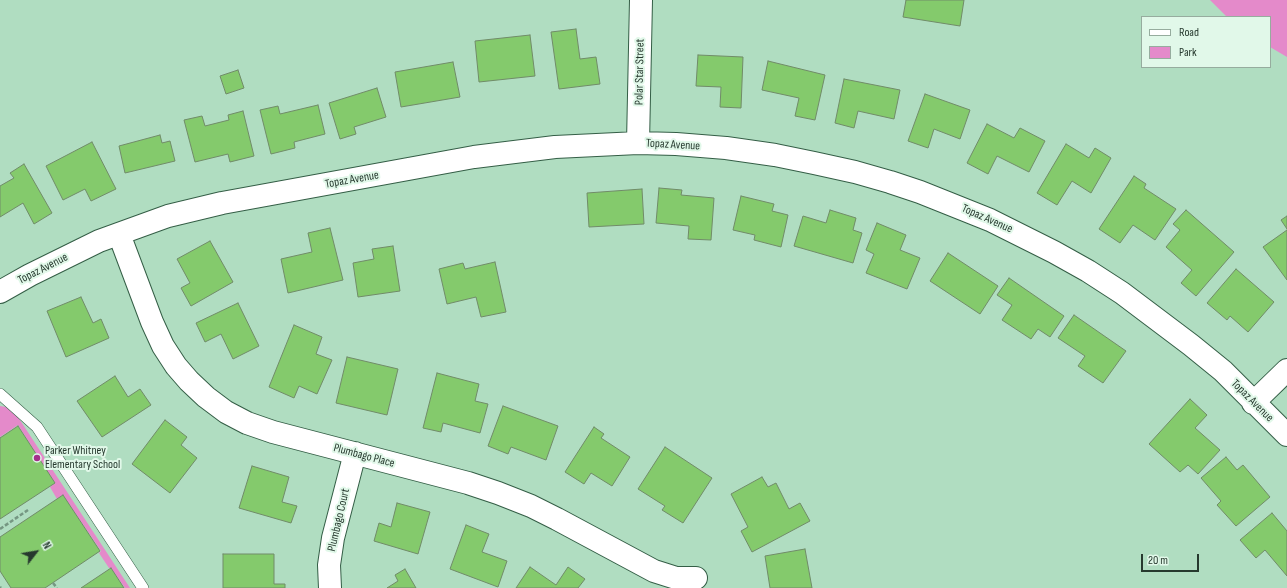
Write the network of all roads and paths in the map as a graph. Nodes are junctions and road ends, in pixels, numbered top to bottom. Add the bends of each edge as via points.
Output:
1 (641, 0) edge
2 (638, 143) junction
3 (119, 234) junction
4 (0, 292) edge
5 (1287, 370) edge
6 (0, 394) edge
7 (1253, 402) junction
8 (1287, 435) edge
9 (355, 453) junction
10 (28, 510) dead end
11 (0, 529) edge
12 (696, 578) dead end
13 (53, 583) dead end
14 (57, 588) edge
15 (143, 588) edge
16 (330, 588) edge

1 - 2 street, Polar Star Street
2 - 3 street, Topaz Avenue via 555,147 467,159 222,203 168,216
2 - 7 street, Topaz Avenue via 726,148 775,155 855,172 961,208 1054,252 1122,293 1223,371
3 - 4 street, Topaz Avenue via 65,257
3 - 9 street, Plumbago Place via 163,346 176,366 200,392 226,412 247,423
5 - 7 street
6 - 15 lane via 37,427
7 - 8 street, Topaz Avenue
9 - 12 street, Plumbago Place via 498,493 557,519 654,571 676,578
9 - 16 street, Plumbago Court via 333,538 329,565
10 - 11 path
13 - 14 path

